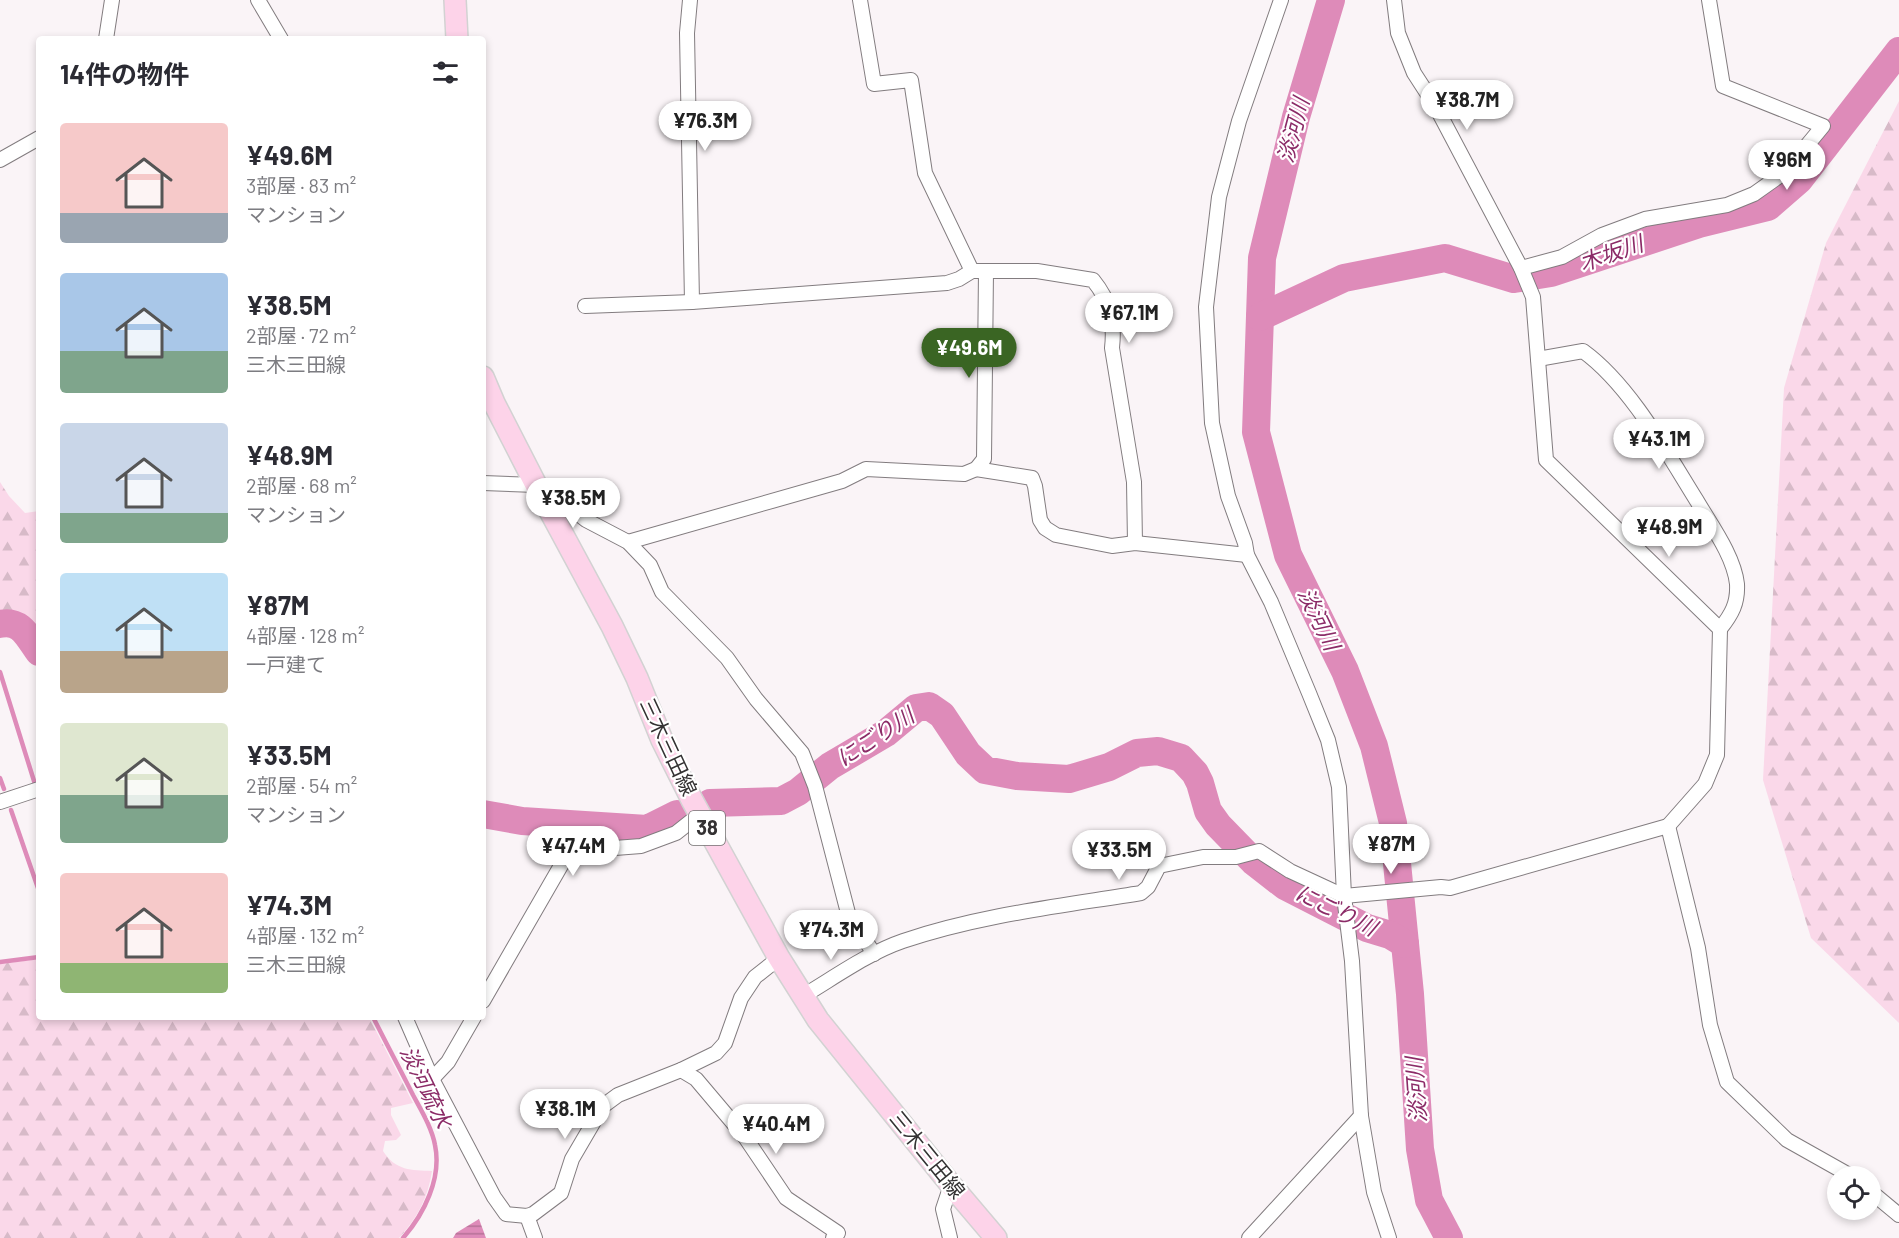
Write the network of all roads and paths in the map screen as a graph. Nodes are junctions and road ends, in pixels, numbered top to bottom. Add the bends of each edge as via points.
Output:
1 (112, 0) edge
2 (258, 0) edge
3 (455, 0) edge
4 (690, 0) edge
5 (860, 0) edge
6 (1281, 0) edge
7 (1394, 0) edge
8 (1709, 0) edge
9 (106, 36) edge
10 (279, 36) edge
11 (457, 36) edge
12 (36, 140) edge
13 (0, 160) edge
14 (1521, 268) junction
15 (972, 271) junction
16 (986, 271) junction
17 (692, 302) junction
18 (585, 306) dead end
19 (1538, 359) junction
20 (486, 384) edge
21 (976, 470) junction
22 (486, 483) edge
23 (536, 485) junction
24 (628, 542) junction
25 (1135, 543) junction
26 (1247, 555) junction
27 (1720, 629) junction
28 (36, 790) edge
29 (0, 802) edge
30 (700, 814) junction
31 (1668, 826) junction
32 (1344, 896) junction
33 (874, 954) junction
34 (779, 958) junction
35 (486, 996) edge
36 (803, 996) junction
37 (406, 1020) edge
38 (472, 1020) edge
39 (681, 1071) junction
40 (432, 1079) junction
41 (1361, 1116) junction
42 (1833, 1166) edge
43 (951, 1185) junction
44 (1881, 1200) edge
45 (1899, 1215) edge
46 (527, 1216) junction
47 (535, 1238) edge
48 (833, 1238) edge
49 (950, 1238) edge
50 (996, 1238) edge
51 (1249, 1238) edge
52 (1389, 1238) edge

1 - 9 street
2 - 10 street
3 - 11 main road
4 - 17 street via 687,33
5 - 15 street via 874,84 911,80 925,173
6 - 26 street via 1239,121 1219,197 1206,307 1212,423 1228,496
7 - 14 street via 1398,33 1414,73
8 - 14 street via 1723,86 1823,126 1785,172 1754,194 1727,205 1645,219 1602,235 1562,257
12 - 13 street
14 - 19 street via 1533,297
15 - 16 street
15 - 17 street via 947,283
16 - 21 street via 984,459
16 - 25 street via 1037,271 1093,280 1105,294 1114,327 1112,348 1134,482
17 - 18 street
19 - 27 street via 1546,460
19 - 27 street via 1583,351 1597,361 1641,413 1722,543 1734,572 1737,603
20 - 23 main road, 三木三田線 / 38
21 - 24 street via 964,474 866,469 842,481
21 - 25 street via 1032,478 1040,520 1056,535 1112,546
22 - 23 street
23 - 24 street
23 - 30 main road, 三木三田線 / 38 via 612,626 662,740
24 - 33 street via 650,566 662,592 727,657 756,699 802,753 815,786 848,913
25 - 26 street
26 - 32 street via 1271,602 1328,740 1339,787
27 - 31 street via 1717,755 1705,784
28 - 29 street
30 - 34 main road, 三木三田線 / 38
30 - 35 street via 676,833 641,846 576,851 563,862
31 - 32 street via 1450,888
31 - 42 street via 1698,948 1710,1025 1727,1082 1787,1140
32 - 33 street via 1290,871 1259,851 1158,866 1141,893 997,915 903,941
32 - 41 street
33 - 36 street
34 - 36 main road, 三木三田線 / 38
34 - 39 street via 754,976 741,998 725,1043 716,1053
36 - 43 main road, 三木三田線 / 38
37 - 40 street
38 - 40 street via 448,1062
39 - 46 street via 618,1095 603,1106 572,1159 561,1193
39 - 48 street via 696,1078 745,1137 786,1198 838,1233
40 - 46 street via 494,1197 506,1214
41 - 51 street
41 - 52 street via 1374,1192
43 - 49 street via 943,1209
43 - 50 main road, 三木三田線 / 38
44 - 45 street
46 - 47 street

